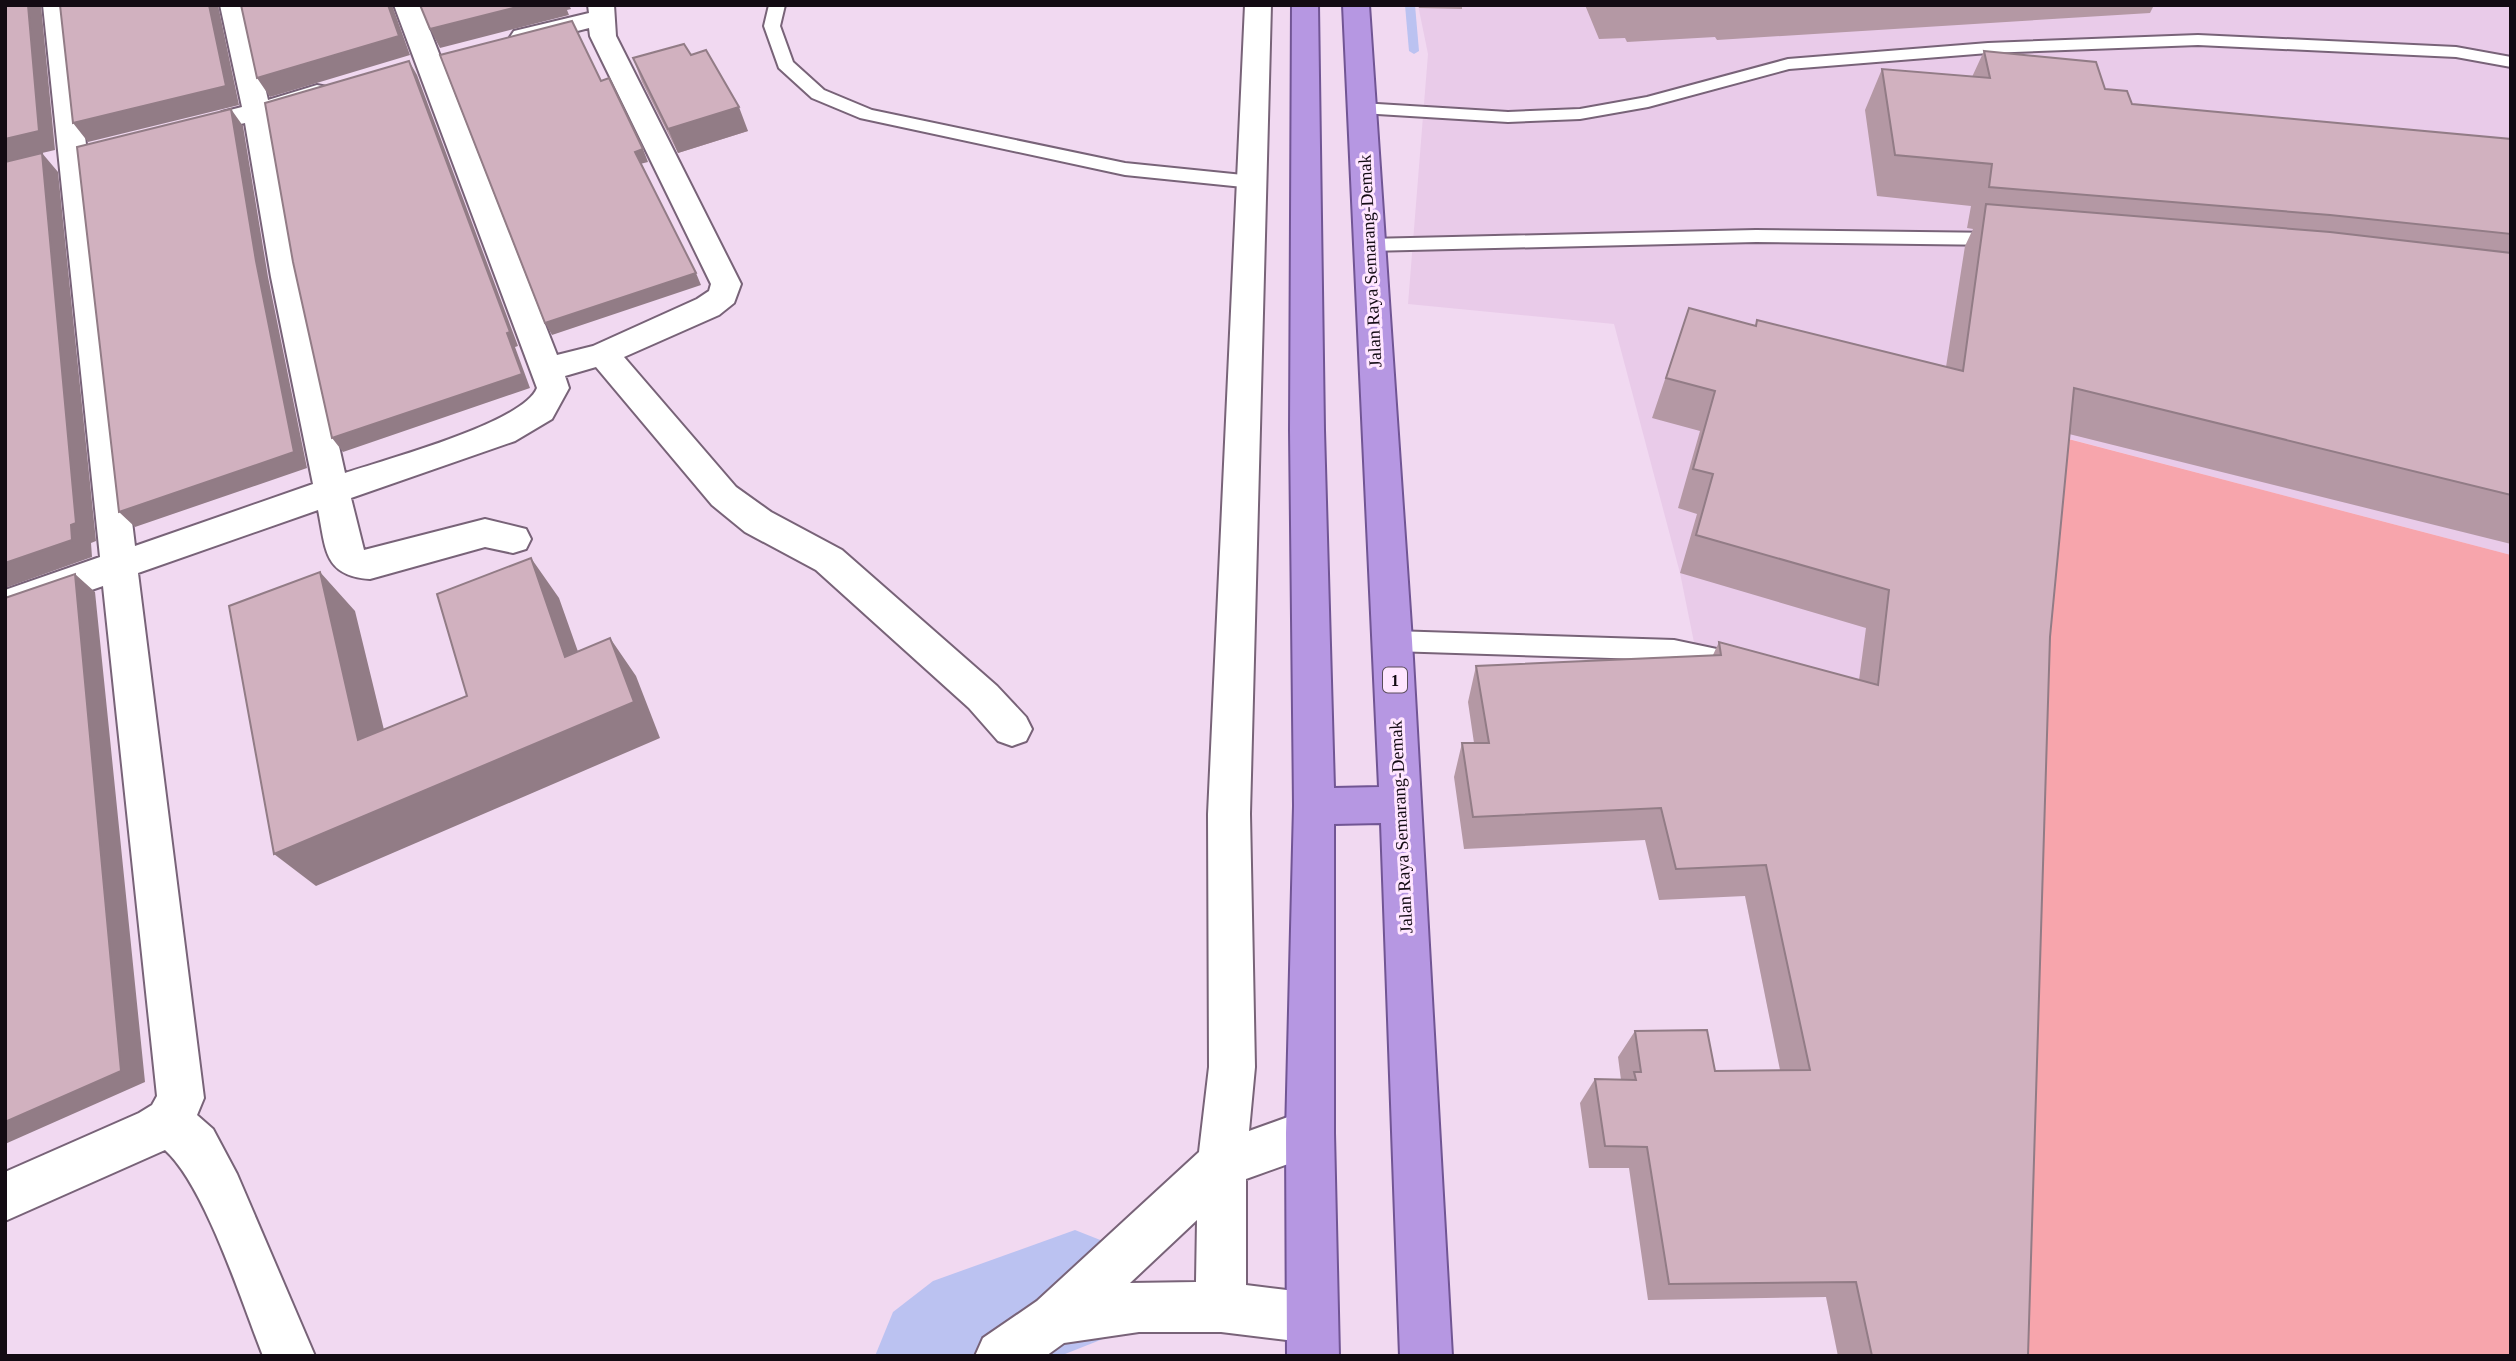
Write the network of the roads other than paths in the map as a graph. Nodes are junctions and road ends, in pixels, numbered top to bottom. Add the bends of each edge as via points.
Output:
1 (56, 5) edge
2 (233, 5) edge
3 (407, 5) edge
4 (777, 5) edge
5 (1258, 5) edge
6 (1306, 5) edge
7 (1356, 5) edge
8 (600, 11) edge
9 (494, 44) edge
10 (2511, 62) edge
11 (336, 88) edge
12 (1361, 108) junction
13 (257, 112) junction
14 (206, 124) edge
15 (1253, 182) junction
16 (2025, 241) edge
17 (1368, 245) junction
18 (610, 362) junction
19 (545, 370) junction
20 (330, 493) junction
21 (513, 539) dead end
22 (120, 565) junction
23 (5, 605) edge
24 (1393, 641) junction
25 (1755, 668) edge
26 (1012, 729) dead end
27 (1400, 805) junction
28 (1314, 806) junction
29 (169, 1122) junction
30 (1310, 1133) junction
31 (1222, 1164) junction
32 (5, 1197) edge
33 (1221, 1307) junction
34 (1055, 1319) junction
35 (1313, 1337) edge
36 (289, 1356) edge
37 (1001, 1356) edge
38 (1426, 1356) edge

1 - 22 street
2 - 13 street
3 - 19 street
4 - 15 lane via 772,26 785,64 818,94 866,114 1125,169
5 - 15 street
6 - 28 highway
7 - 12 highway, Jalan Raya Semarang-Demak / 1
8 - 9 street
8 - 18 street via 603,36 726,284 723,296 709,307
10 - 12 lane via 2456,52 2198,40 1988,48 1788,64 1648,102 1580,114 1508,117
11 - 13 street
12 - 17 highway, Jalan Raya Semarang-Demak / 1
13 - 14 street
13 - 20 street
15 - 31 street via 1229,814 1232,1067
16 - 17 lane via 1756,236
17 - 24 highway, Jalan Raya Semarang-Demak / 1
18 - 19 street
18 - 26 street via 724,496 758,522 829,560 983,697
19 - 20 street via 553,388 550,401 538,414 503,432
20 - 21 street via 346,557 356,564 370,565 485,533
20 - 22 street
22 - 23 street
22 - 29 street via 181,1098
24 - 25 lane via 1674,650
24 - 27 highway, Jalan Raya Semarang-Demak / 1
27 - 28 highway
27 - 38 highway, Jalan Raya Semarang-Demak / 1
28 - 30 highway
29 - 32 street
29 - 36 street via 197,1146
30 - 31 street
30 - 35 highway
31 - 33 street
31 - 34 street
33 - 34 street via 1139,1307
33 - 35 street
34 - 37 street

